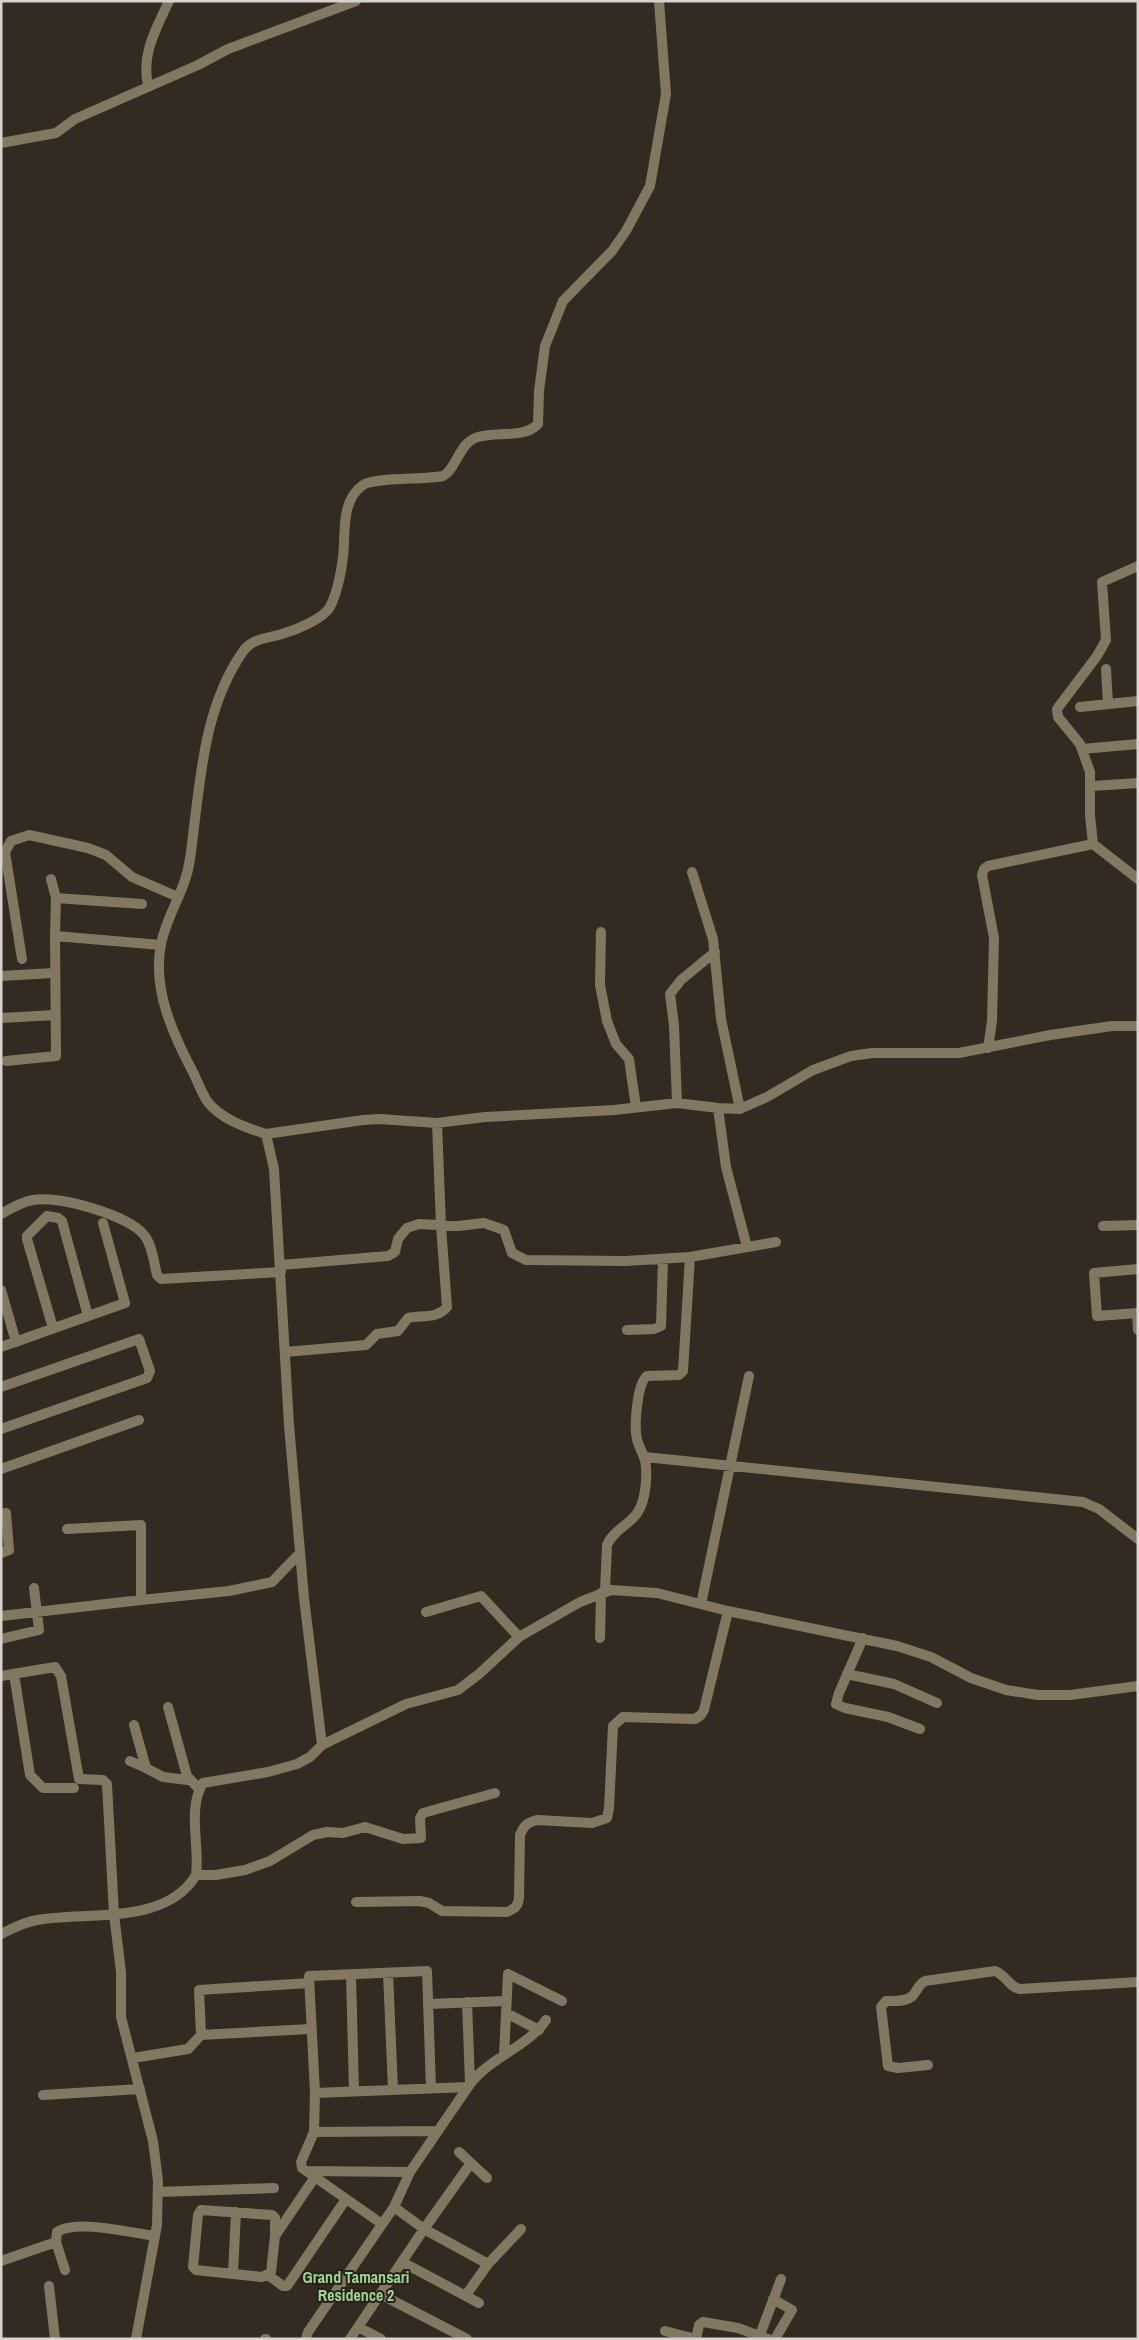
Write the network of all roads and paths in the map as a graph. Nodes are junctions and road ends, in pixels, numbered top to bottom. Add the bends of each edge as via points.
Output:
1 (169, 1) edge
2 (356, 1) edge
3 (659, 1) edge
4 (148, 85) junction
5 (1, 142) edge
6 (1138, 566) edge
7 (1106, 669) dead end
8 (1138, 701) edge
9 (1108, 704) junction
10 (1080, 707) dead end
11 (1138, 744) edge
12 (1082, 749) junction
13 (1138, 782) edge
14 (1092, 786) junction
15 (1093, 844) junction
16 (3, 852) edge
17 (692, 872) dead end
18 (51, 878) dead end
19 (1138, 879) edge
20 (178, 897) junction
21 (56, 898) junction
22 (142, 904) dead end
23 (601, 932) dead end
24 (54, 936) junction
25 (161, 945) junction
26 (715, 952) junction
27 (22, 958) dead end
28 (53, 973) junction
29 (1, 976) edge
30 (54, 1015) junction
31 (1, 1018) edge
32 (1138, 1026) edge
33 (988, 1048) junction
34 (6, 1060) dead end
35 (677, 1103) junction
36 (636, 1107) junction
37 (718, 1108) junction
38 (740, 1109) junction
39 (437, 1123) junction
40 (266, 1134) junction
41 (1, 1214) edge
42 (103, 1223) dead end
43 (1138, 1225) edge
44 (441, 1226) junction
45 (1103, 1226) dead end
46 (776, 1242) dead end
47 (747, 1246) junction
48 (690, 1257) junction
49 (663, 1260) junction
50 (281, 1268) junction
51 (1138, 1269) edge
52 (1, 1290) edge
53 (1137, 1313) edge
54 (88, 1316) junction
55 (53, 1328) junction
56 (627, 1330) dead end
57 (1138, 1330) edge
58 (16, 1342) junction
59 (1, 1347) edge
60 (285, 1352) junction
61 (749, 1376) dead end
62 (1, 1387) edge
63 (139, 1420) dead end
64 (1, 1429) edge
65 (645, 1457) junction
66 (732, 1466) junction
67 (2, 1469) edge
68 (1, 1514) edge
69 (67, 1529) dead end
70 (1138, 1539) edge
71 (1, 1553) edge
72 (300, 1553) junction
73 (34, 1588) dead end
74 (603, 1592) junction
75 (141, 1600) junction
76 (701, 1604) junction
77 (37, 1611) junction
78 (728, 1611) junction
79 (426, 1612) dead end
80 (1, 1616) edge
81 (519, 1637) junction
82 (600, 1638) dead end
83 (1, 1639) edge
84 (862, 1640) junction
85 (936, 1667) dead end
86 (14, 1674) junction
87 (847, 1674) junction
88 (1, 1676) edge
89 (1138, 1686) edge
90 (937, 1704) dead end
91 (168, 1707) dead end
92 (134, 1725) dead end
93 (920, 1729) dead end
94 (322, 1745) junction
95 (130, 1761) dead end
96 (146, 1768) junction
97 (188, 1780) junction
98 (74, 1788) dead end
99 (199, 1789) junction
100 (495, 1793) dead end
101 (196, 1875) junction
102 (356, 1902) dead end
103 (114, 1914) junction
104 (1, 1934) edge
105 (388, 1973) junction
106 (351, 1975) junction
107 (1138, 1982) edge
108 (309, 1984) junction
109 (506, 2001) junction
110 (562, 2001) dead end
111 (468, 2002) junction
112 (428, 2004) junction
113 (506, 2013) junction
114 (546, 2020) dead end
115 (310, 2029) junction
116 (539, 2030) junction
117 (201, 2035) junction
118 (504, 2055) junction
119 (133, 2058) junction
120 (928, 2065) dead end
121 (469, 2085) junction
122 (431, 2088) junction
123 (140, 2089) junction
124 (393, 2089) junction
125 (354, 2091) junction
126 (314, 2093) junction
127 (44, 2095) dead end
128 (436, 2131) junction
129 (314, 2132) junction
130 (459, 2152) dead end
131 (471, 2163) junction
132 (410, 2172) junction
133 (310, 2174) junction
134 (488, 2178) dead end
135 (274, 2188) dead end
136 (159, 2192) junction
137 (346, 2199) junction
138 (394, 2207) junction
139 (236, 2212) junction
140 (382, 2224) junction
141 (424, 2229) junction
142 (521, 2229) dead end
143 (155, 2236) junction
144 (275, 2236) junction
145 (56, 2242) junction
146 (1, 2261) edge
147 (402, 2262) junction
148 (488, 2264) junction
149 (65, 2270) dead end
150 (233, 2274) junction
151 (268, 2275) junction
152 (781, 2279) dead end
153 (49, 2286) dead end
154 (380, 2294) junction
155 (466, 2295) junction
156 (774, 2299) junction
157 (479, 2303) dead end
158 (358, 2327) junction
159 (665, 2331) dead end
160 (737, 2334) edge
161 (764, 2337) edge
162 (55, 2339) edge
163 (136, 2339) edge
164 (306, 2339) edge
165 (350, 2339) edge
166 (381, 2339) edge
167 (467, 2339) edge
168 (696, 2339) edge
169 (774, 2339) edge

1 - 4 street via 148,50 145,71
2 - 4 street via 249,40
3 - 20 street via 666,94 650,186 612,251 563,301 545,346 538,391 538,424 529,431 476,438 456,456 450,471 443,476 366,484 352,497 346,518 343,557 330,606 324,614 284,634 249,644 237,661 211,716 188,872
4 - 5 street via 75,119 56,133
6 - 12 street via 1102,582 1106,640 1057,707 1058,717
7 - 9 street
8 - 9 street
9 - 10 street
11 - 12 street
12 - 14 street
13 - 14 street
14 - 15 street
15 - 19 street
15 - 33 street via 988,866 982,872 994,938 992,1021
16 - 20 street via 11,841 29,835 88,848 106,855 132,877
16 - 27 street
17 - 26 street
18 - 21 street
20 - 25 street
21 - 22 street
21 - 24 street
23 - 36 street via 600,985 607,1021 616,1044 628,1059
24 - 25 street
24 - 28 street
25 - 40 street via 161,993 184,1056 208,1102 237,1124
26 - 35 street via 681,980 670,994
26 - 38 street via 721,1018
28 - 29 street
28 - 30 street
30 - 31 street
30 - 34 street via 56,1056
32 - 33 street via 1112,1026 1050,1035
33 - 38 street via 960,1053 850,1056 813,1070
35 - 36 street
35 - 37 street
36 - 39 street
37 - 38 street
37 - 47 street via 726,1168
39 - 40 street via 363,1120
39 - 44 street
40 - 50 street via 274,1169
41 - 50 street via 25,1202 45,1199 121,1218 146,1237 160,1278
42 - 54 street via 125,1302
43 - 45 street
44 - 49 street via 484,1223 504,1230 512,1253 526,1260
44 - 50 street via 419,1224 407,1228 398,1239 394,1252 388,1256
44 - 60 street via 447,1307 444,1311 433,1316 408,1318 398,1331 377,1334 366,1345
46 - 47 street
47 - 48 street
48 - 49 street
48 - 65 street via 682,1372 679,1375 647,1376 640,1389 636,1433
49 - 56 street via 661,1326
50 - 60 street
51 - 53 street via 1094,1273 1097,1316
52 - 58 street
53 - 57 street
54 - 55 street
54 - 55 street via 62,1222 47,1216 27,1239
55 - 58 street
58 - 59 street
60 - 72 street
61 - 66 street
62 - 64 street via 139,1339 150,1371 147,1378
63 - 67 street
65 - 66 street
65 - 74 street via 647,1468 642,1506 610,1538
66 - 70 street via 1083,1502 1099,1509
66 - 76 street
68 - 71 street via 6,1512 9,1550
69 - 75 street via 140,1524
72 - 75 street via 272,1582 229,1591
72 - 94 street
73 - 77 street
74 - 76 street via 622,1589 657,1593
74 - 81 street
74 - 82 street
75 - 77 street
76 - 78 street
77 - 80 street
77 - 83 street via 39,1630
78 - 84 street
78 - 102 street via 701,1715 695,1718 623,1717 613,1726 607,1818 592,1823 537,1820 528,1822 524,1827 520,1835 519,1898 514,1909 507,1912 442,1911 420,1901
79 - 81 street via 481,1596
81 - 94 street via 458,1690 406,1704
84 - 85 street
84 - 87 street
84 - 89 street via 916,1652 978,1681 1020,1693 1070,1695
86 - 88 street
86 - 98 street via 30,1775 43,1788
86 - 103 street via 55,1667 61,1676 79,1779 103,1780 107,1784
87 - 90 street via 894,1684
87 - 93 street via 836,1702 838,1705 888,1717
91 - 97 street
92 - 96 street
94 - 99 street via 297,1764 268,1772 211,1780
95 - 96 street
96 - 97 street via 163,1778
97 - 99 street
99 - 101 street
100 - 101 street via 423,1813 420,1818 421,1838 403,1839 365,1827 327,1832 314,1835 270,1861 245,1870
101 - 103 street via 191,1884 172,1899 143,1910
103 - 104 street via 35,1920
103 - 119 street via 121,1972 121,2017
105 - 106 street
105 - 112 street via 427,1971
105 - 124 street
106 - 108 street via 309,1976
106 - 125 street
107 - 120 street via 1020,1989 1014,1988 1002,1973 996,1971 925,1981 912,1997 886,2001 881,2007 888,2066
108 - 115 street
108 - 117 street via 198,1990
109 - 110 street via 508,1974
109 - 111 street
109 - 113 street
111 - 112 street
111 - 121 street
112 - 122 street
113 - 116 street
113 - 118 street
114 - 116 street
115 - 117 street
115 - 126 street
116 - 118 street
117 - 119 street via 188,2049
118 - 121 street
119 - 123 street
121 - 122 street
121 - 128 street
122 - 124 street
123 - 127 street
123 - 136 street via 157,2159
124 - 125 street
125 - 126 street
126 - 129 street
128 - 129 street
128 - 132 street
129 - 133 street via 301,2162 302,2168
130 - 131 street
131 - 134 street
131 - 141 street
132 - 133 street
132 - 138 street
133 - 137 street
133 - 144 street
135 - 136 street
136 - 143 street
137 - 140 street
137 - 151 street via 287,2286
138 - 140 street
138 - 141 street
139 - 144 street via 272,2214
139 - 150 street
139 - 150 street via 200,2212 193,2267
140 - 164 street
141 - 147 street
141 - 148 street
142 - 148 street
143 - 145 street via 75,2226 64,2227 57,2232
143 - 163 street
144 - 151 street
145 - 146 street
145 - 149 street
147 - 154 street
147 - 155 street
148 - 155 street
150 - 151 street
152 - 156 street
153 - 162 street
154 - 158 street
154 - 167 street
155 - 157 street
156 - 161 street
156 - 169 street via 792,2310
158 - 165 street
158 - 166 street
159 - 168 street
160 - 161 street
160 - 168 street via 703,2322 699,2325

